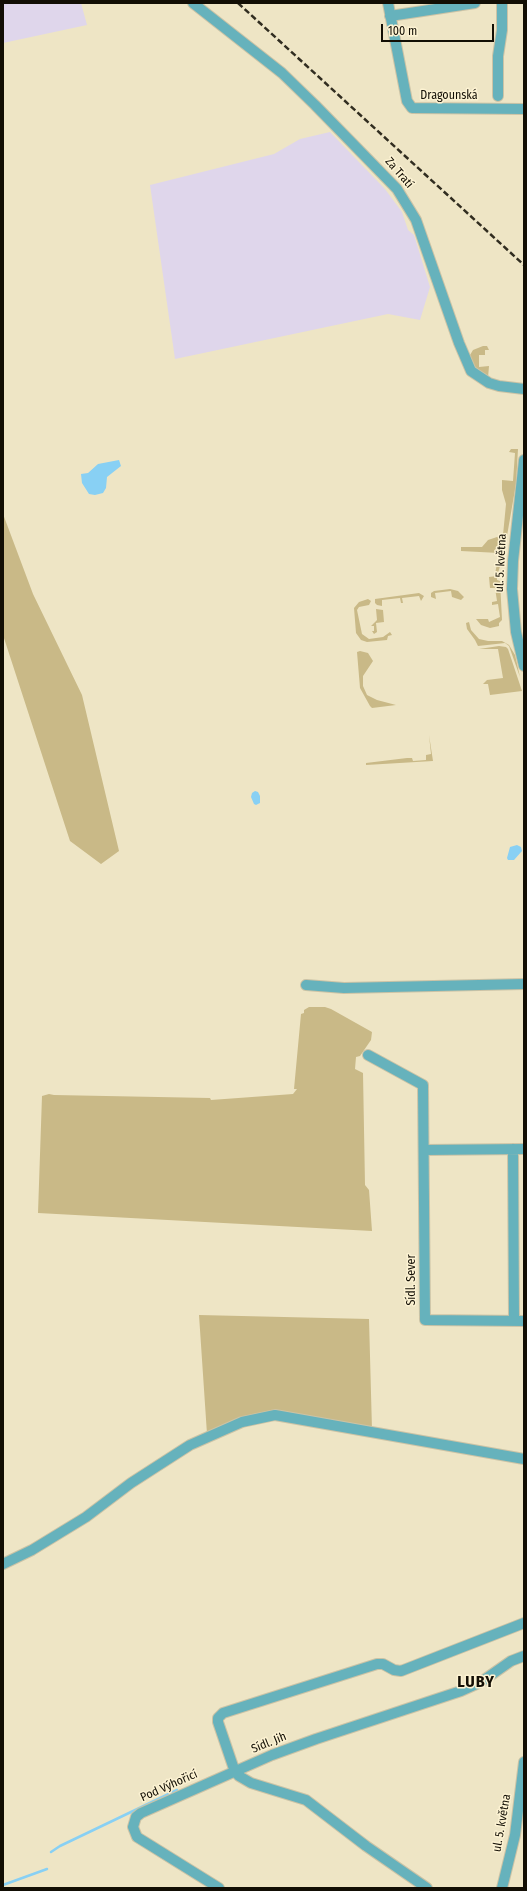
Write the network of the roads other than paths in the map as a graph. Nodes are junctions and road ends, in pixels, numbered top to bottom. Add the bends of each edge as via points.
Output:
1 (193, 3) edge
2 (388, 3) edge
3 (475, 3) edge
4 (502, 3) edge
5 (390, 16) junction
6 (498, 96) dead end
7 (524, 109) edge
8 (524, 389) edge
9 (524, 460) edge
10 (524, 666) edge
11 (524, 984) edge
12 (306, 985) dead end
13 (368, 1055) dead end
14 (513, 1149) junction
15 (524, 1149) edge
16 (424, 1150) junction
17 (519, 1321) edge
18 (524, 1459) edge
19 (3, 1564) edge
20 (524, 1623) edge
21 (524, 1656) edge
22 (524, 1762) edge
23 (235, 1772) junction
24 (219, 1888) edge
25 (427, 1888) edge
26 (502, 1888) edge

1 - 8 street, Za Tratí via 282,74 316,105 397,189 416,220 471,371 489,383
2 - 5 street, Dragounská
3 - 5 street
4 - 6 street
5 - 7 street, Dragounská via 407,101 412,108
9 - 10 street, ul. 5. května via 512,583 516,632
11 - 12 street via 344,988
13 - 16 street, Sídl. Sever via 424,1085
14 - 15 street
14 - 16 street
14 - 17 street, Sídl. Sever
16 - 17 street, Sídl. Sever via 426,1320
18 - 19 street via 275,1415 242,1422 190,1445 131,1483 86,1517 32,1550
20 - 23 street via 401,1671 377,1664 223,1714 218,1718 218,1722
21 - 23 street, Sídl. Jih via 461,1691 316,1739
22 - 26 street, ul. 5. května via 517,1823
23 - 24 street, Pod Výhořicí via 141,1813 133,1827 137,1836
23 - 25 street via 251,1783 306,1800

